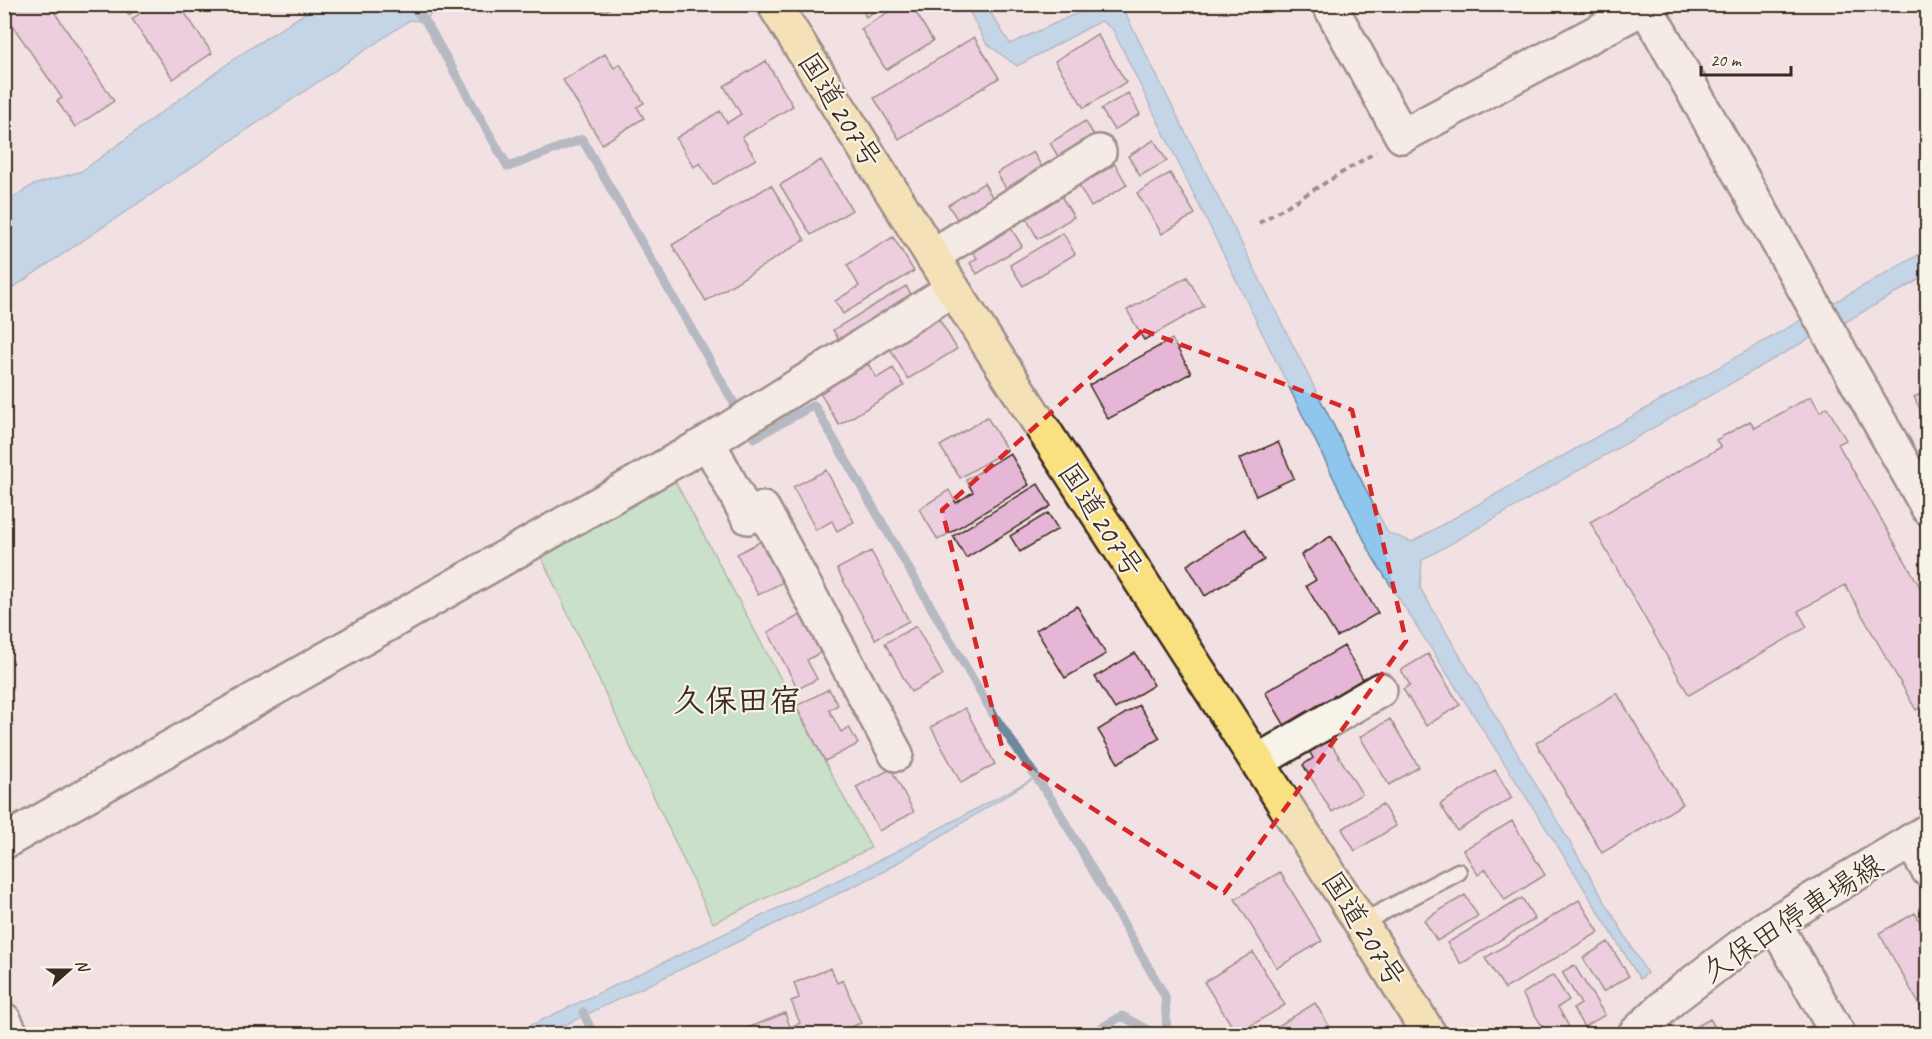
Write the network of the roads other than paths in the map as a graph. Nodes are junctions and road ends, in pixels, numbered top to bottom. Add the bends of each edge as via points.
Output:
1 (774, 4) edge
2 (1329, 4) edge
3 (1647, 5) edge
4 (1099, 152) dead end
5 (932, 256) junction
6 (953, 289) junction
7 (708, 442) junction
8 (1928, 508) edge
9 (1380, 690) dead end
10 (896, 753) dead end
11 (1257, 762) junction
12 (1919, 836) edge
13 (4, 842) edge
14 (1928, 870) edge
15 (1458, 872) dead end
16 (1361, 922) junction
17 (1774, 923) junction
18 (4, 1020) edge
19 (11, 1035) edge
20 (1429, 1035) edge
21 (1635, 1035) edge
22 (1838, 1035) edge

1 - 5 highway, 国道207号
2 - 3 street via 1402,136
3 - 8 street
4 - 5 street
5 - 6 highway, 国道207号
6 - 7 street
6 - 11 highway, 国道207号
7 - 10 street via 748,517 764,509
7 - 13 street
9 - 11 street
11 - 16 highway, 国道207号
12 - 14 street
12 - 17 street, 久保田停車場線
15 - 16 lane
16 - 20 highway, 国道207号
17 - 21 street, 久保田停車場線 via 1673,999
17 - 22 street
18 - 19 street

